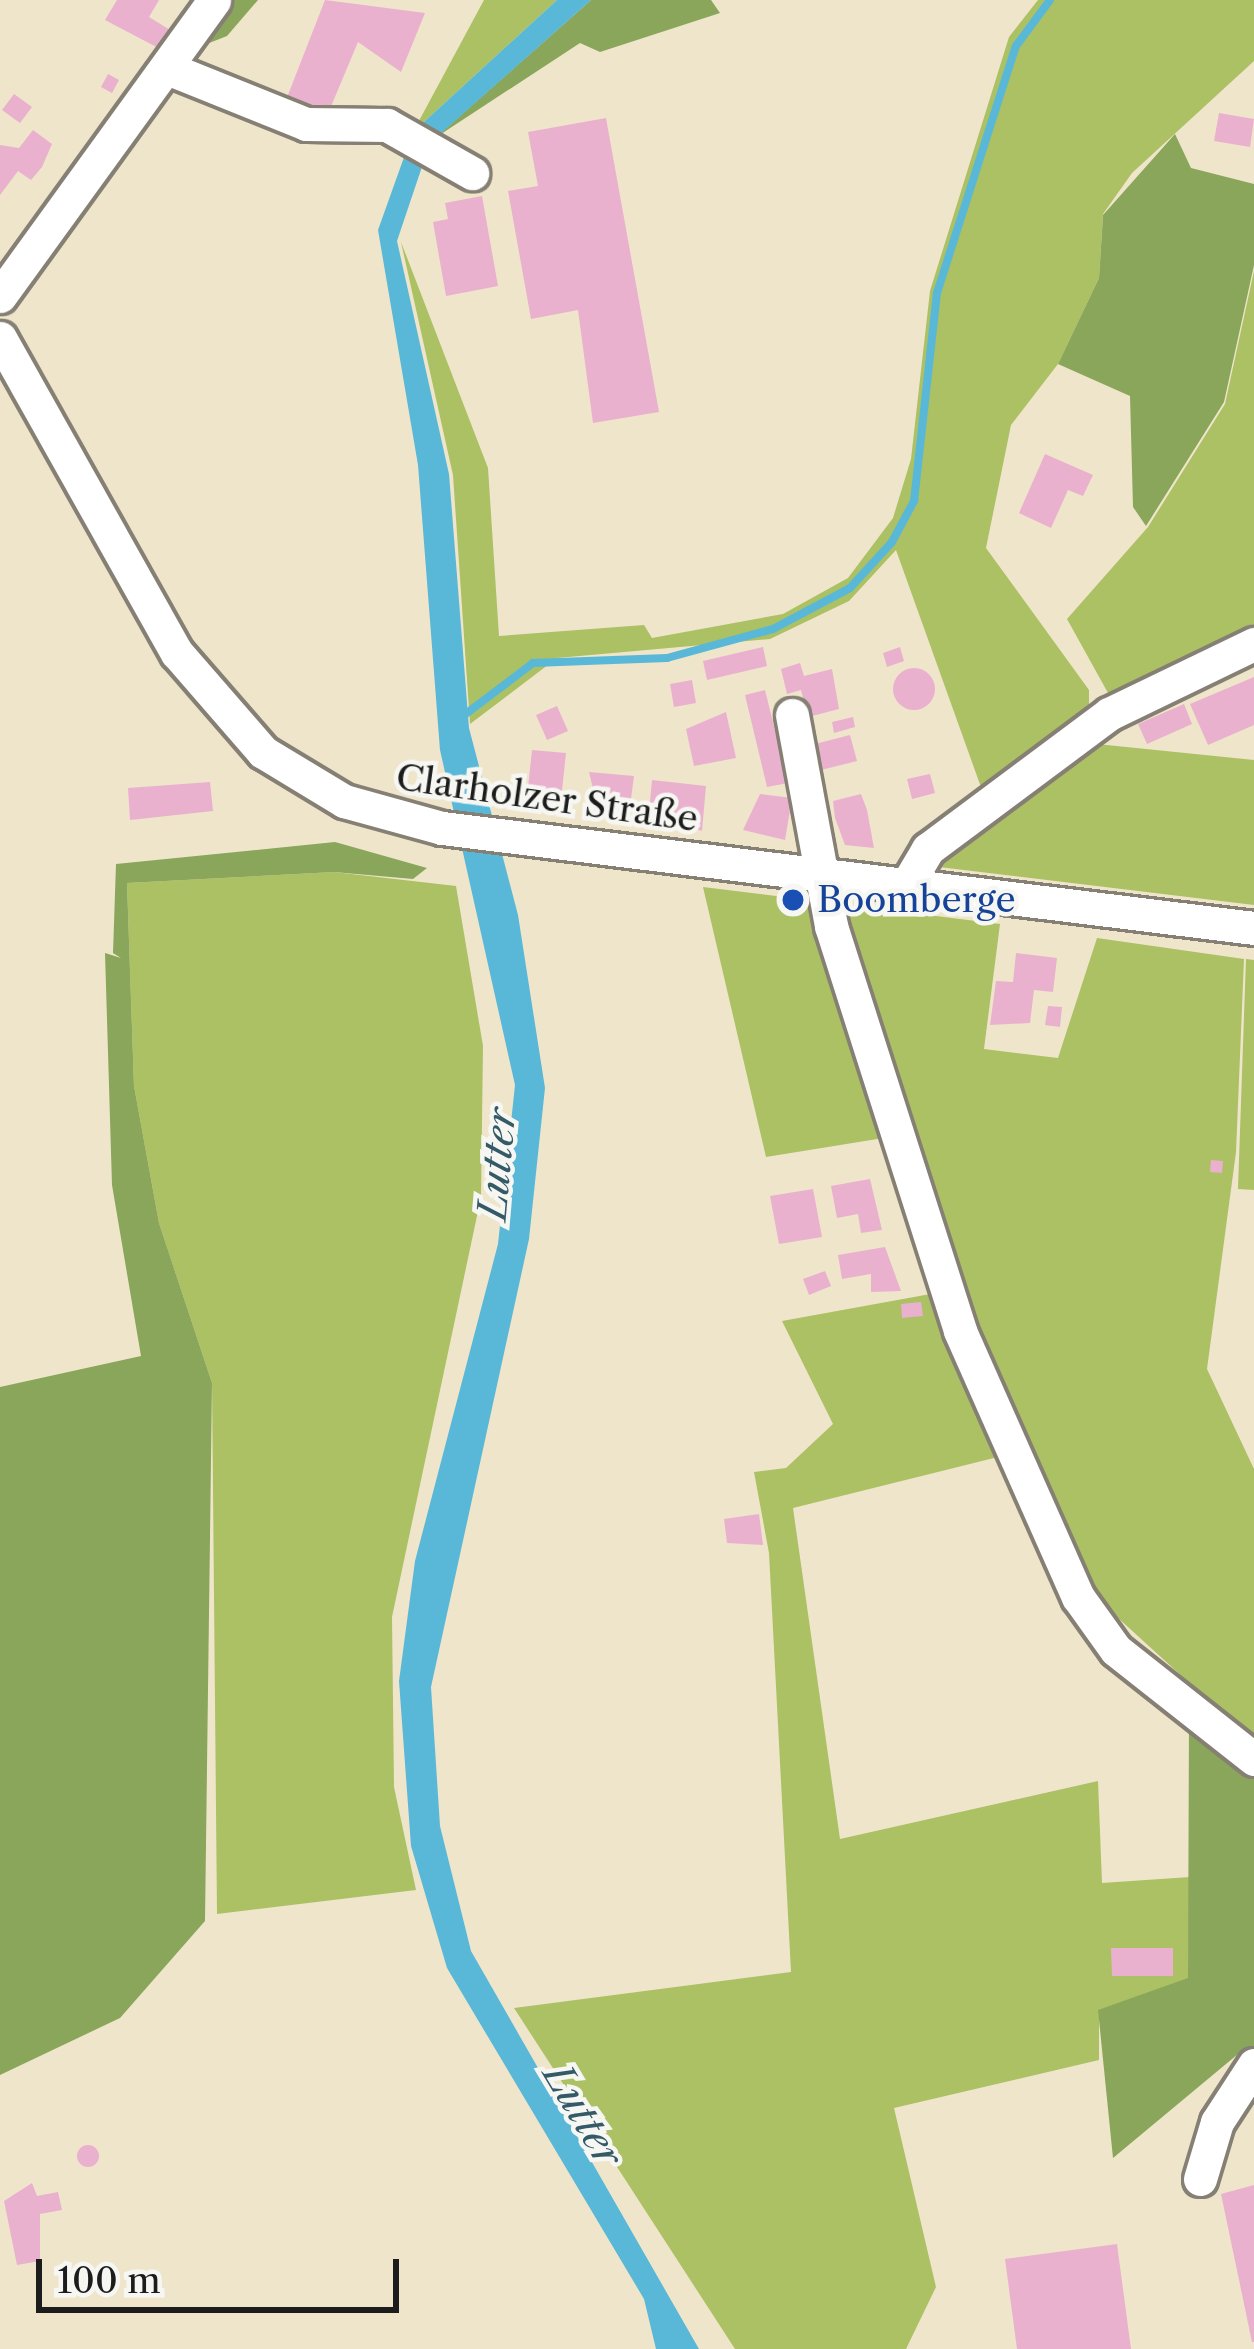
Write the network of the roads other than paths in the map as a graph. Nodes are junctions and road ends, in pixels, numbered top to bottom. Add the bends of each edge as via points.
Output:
1 (214, 0) edge
2 (167, 68) junction
3 (460, 168) dead end
4 (0, 296) edge
5 (0, 338) edge
6 (1254, 644) edge
7 (792, 715) dead end
8 (824, 876) junction
9 (905, 886) junction
10 (1254, 928) edge
11 (1254, 1759) edge
12 (1254, 2066) edge
13 (1200, 2179) dead end

1 - 2 street
2 - 3 street via 306,124 387,125
2 - 4 street
5 - 8 street, Clarholzer Straße via 141,594 218,708 298,777 442,828
6 - 9 street via 1109,714 928,849
7 - 8 street
8 - 9 street, Clarholzer Straße
8 - 11 street via 893,1137 960,1330 1078,1597 1117,1650
9 - 10 street, Clarholzer Straße
12 - 13 street via 1217,2122

